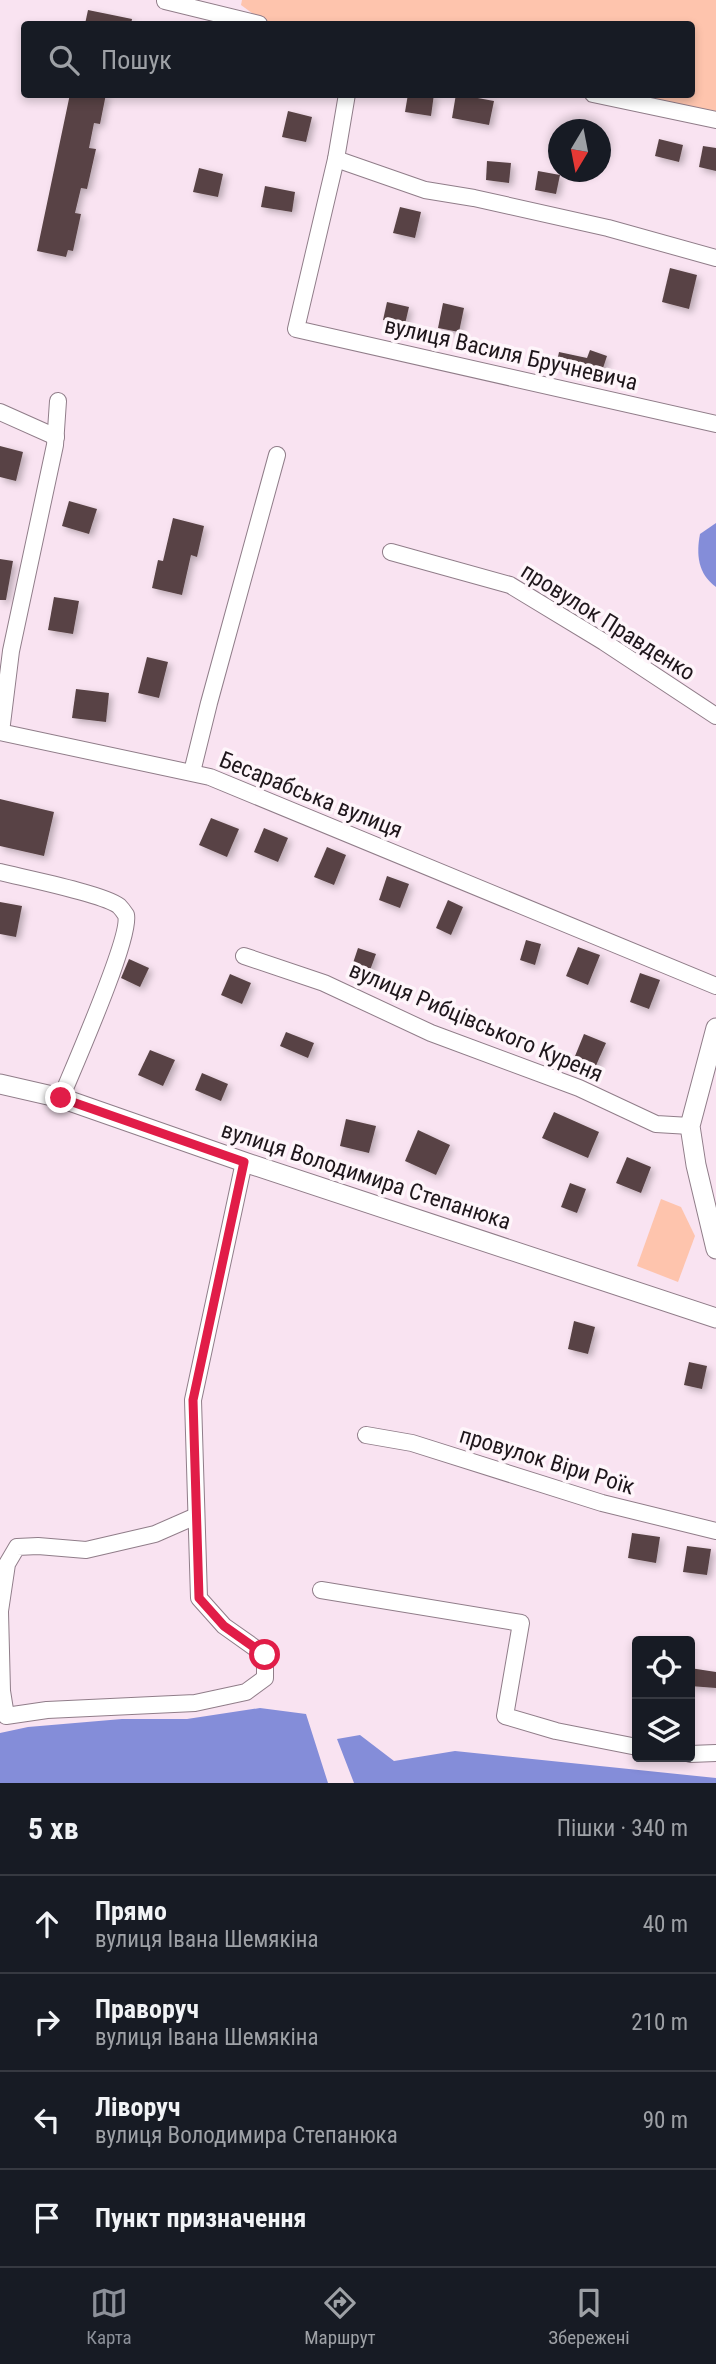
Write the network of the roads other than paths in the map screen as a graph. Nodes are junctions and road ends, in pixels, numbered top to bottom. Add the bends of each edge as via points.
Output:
1 (165, 1) edge
2 (248, 21) edge
3 (345, 98) edge
4 (612, 98) edge
5 (716, 120) edge
6 (336, 159) junction
7 (716, 258) edge
8 (58, 401) dead end
9 (0, 412) edge
10 (716, 424) edge
11 (56, 437) junction
12 (277, 455) dead end
13 (391, 552) dead end
14 (716, 716) edge
15 (1, 732) edge
16 (192, 772) junction
17 (0, 872) edge
18 (244, 956) dead end
19 (716, 986) edge
20 (716, 1028) edge
21 (0, 1084) edge
22 (61, 1098) junction
23 (690, 1126) junction
24 (244, 1162) junction
25 (716, 1249) edge
26 (716, 1318) edge
27 (366, 1435) dead end
28 (196, 1516) junction
29 (716, 1531) edge
30 (321, 1590) dead end
31 (0, 1611) edge
32 (632, 1746) edge
33 (716, 1753) edge
34 (695, 1754) edge

1 - 2 street
3 - 6 street
4 - 5 street
6 - 7 street via 425,190 608,228
6 - 10 street, вулиця Василя Бручневича via 296,329
8 - 11 street
9 - 11 street
11 - 15 street via 11,651
12 - 16 street, Бесарабська вулиця
13 - 14 street, провулок Правденко via 510,585
15 - 16 street
16 - 19 street, Бесарабська вулиця
17 - 22 street via 108,901 126,915 112,974
18 - 23 street, вулиця Рибцівського Куреня via 324,983 431,1033 579,1088 656,1124
20 - 23 street
21 - 22 street, вулиця Володимира Степанюка
22 - 24 street, вулиця Володимира Степанюка
23 - 25 street
24 - 26 street, вулиця Володимира Степанюка
24 - 28 street via 193,1400
27 - 29 street, провулок Віри Роїк via 412,1443 602,1503
28 - 31 street via 155,1534 86,1549 17,1547 7,1564
28 - 31 street via 199,1598 224,1626 265,1655 265,1678 246,1692 195,1703 6,1716
30 - 32 street via 521,1623 505,1716
33 - 34 street

